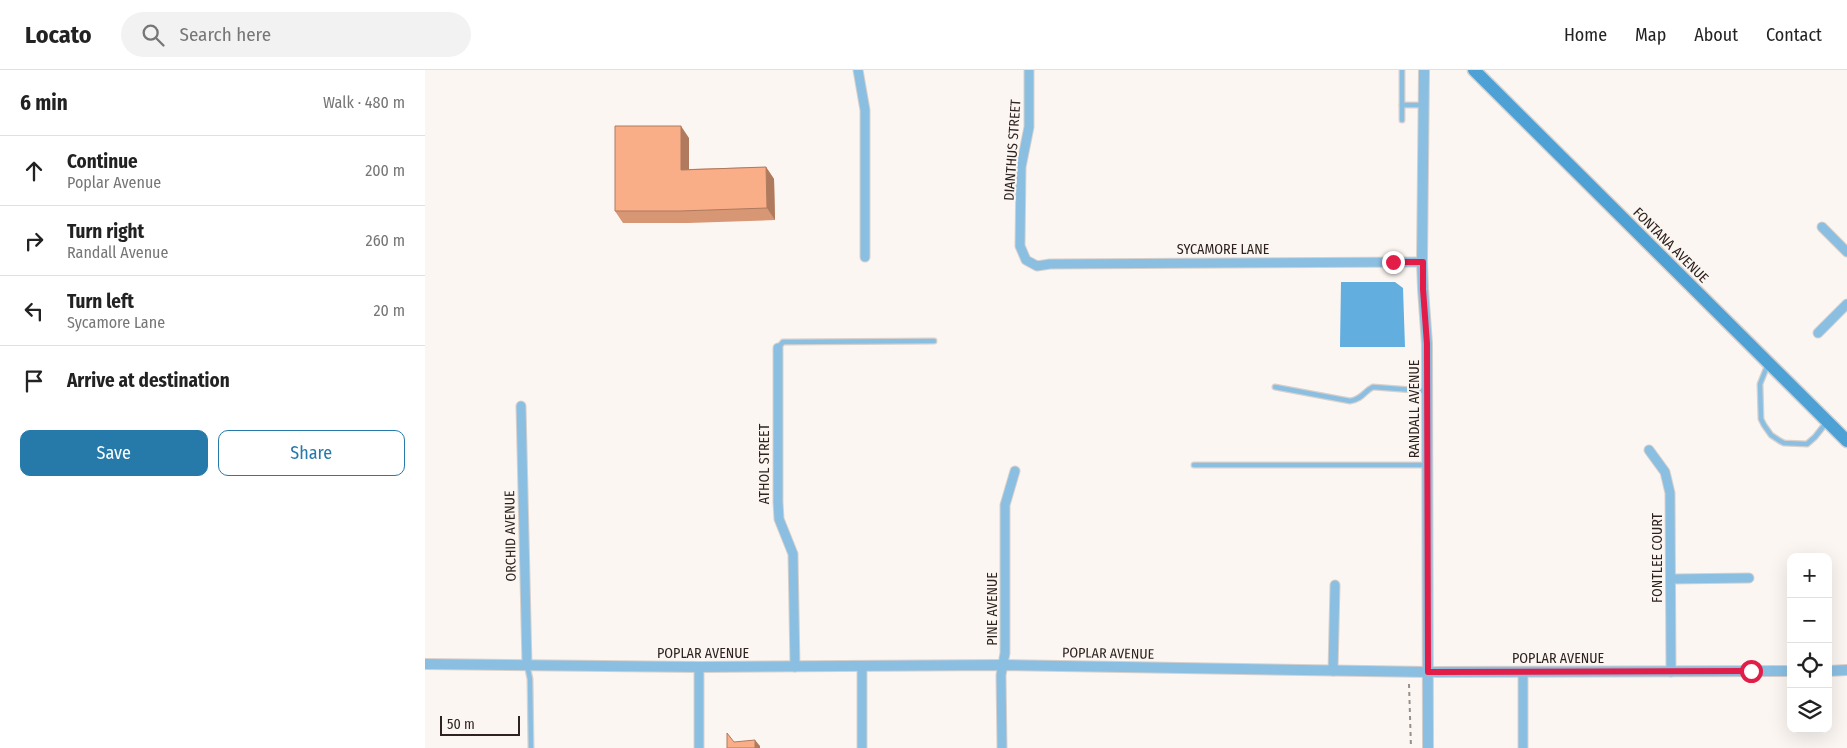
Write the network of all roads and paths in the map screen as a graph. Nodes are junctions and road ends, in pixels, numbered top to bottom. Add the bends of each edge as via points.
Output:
1 (858, 70) edge
2 (1029, 70) edge
3 (1403, 70) edge
4 (1424, 70) edge
5 (1474, 70) edge
6 (1403, 105) junction
7 (1424, 105) junction
8 (1403, 120) dead end
9 (1822, 227) dead end
10 (1847, 252) edge
11 (865, 257) dead end
12 (1025, 260) joint
13 (1423, 262) junction
14 (1847, 304) edge
15 (1819, 333) dead end
16 (934, 341) dead end
17 (778, 348) joint
18 (1769, 363) junction
19 (1275, 387) dead end
20 (1427, 391) junction
21 (521, 406) dead end
22 (1827, 421) junction
23 (1847, 441) edge
24 (1649, 450) dead end
25 (1194, 465) dead end
26 (1428, 465) junction
27 (1015, 471) dead end
28 (1749, 578) dead end
29 (1671, 579) junction
30 (1335, 585) dead end
31 (425, 664) edge
32 (1003, 665) junction
33 (527, 666) junction
34 (862, 666) junction
35 (699, 667) junction
36 (795, 667) junction
37 (1333, 670) junction
38 (1847, 670) edge
39 (1787, 671) edge
40 (1832, 671) edge
41 (1428, 672) junction
42 (1523, 672) junction
43 (1671, 672) junction
44 (1409, 684) dead end
45 (531, 748) edge
46 (699, 748) edge
47 (862, 748) edge
48 (1002, 748) edge
49 (1411, 748) edge
50 (1428, 748) edge
51 (1523, 748) edge

1 - 11 street via 865,110
2 - 12 street, DIANTHUS STREET via 1029,127 1021,167 1020,246
3 - 6 lane
4 - 7 street, RANDALL AVENUE
5 - 18 main road, FONTANA AVENUE
6 - 7 lane
6 - 8 lane
7 - 13 street, RANDALL AVENUE
9 - 10 street
12 - 13 street, SYCAMORE LANE via 1037,266
13 - 20 street, RANDALL AVENUE
14 - 15 street
16 - 17 lane via 783,342
17 - 36 street, ATHOL STREET via 777,502 779,519 793,554
18 - 22 main road, FONTANA AVENUE
18 - 22 lane via 1760,384 1761,419 1771,435 1784,443 1807,444
19 - 20 lane via 1350,401 1357,400 1373,388
20 - 26 street, RANDALL AVENUE
21 - 33 street, ORCHID AVENUE
22 - 23 main road, FONTANA AVENUE
24 - 29 street, FONTLEE COURT via 1669,482
25 - 26 lane
26 - 41 street, RANDALL AVENUE
27 - 32 street, PINE AVENUE via 1005,505
28 - 29 street
29 - 43 street, FONTLEE COURT
30 - 37 street
31 - 33 street, POPLAR AVENUE
32 - 34 street, POPLAR AVENUE
32 - 37 street, POPLAR AVENUE
32 - 48 street, PINE AVENUE
33 - 35 street, POPLAR AVENUE
33 - 45 lane
34 - 36 street, POPLAR AVENUE
34 - 47 street
35 - 36 street, POPLAR AVENUE
35 - 46 street
37 - 41 street, POPLAR AVENUE
38 - 40 street
39 - 43 street, POPLAR AVENUE
41 - 42 street, POPLAR AVENUE
41 - 50 street, RANDALL AVENUE
42 - 43 street, POPLAR AVENUE
42 - 51 street
44 - 49 path

